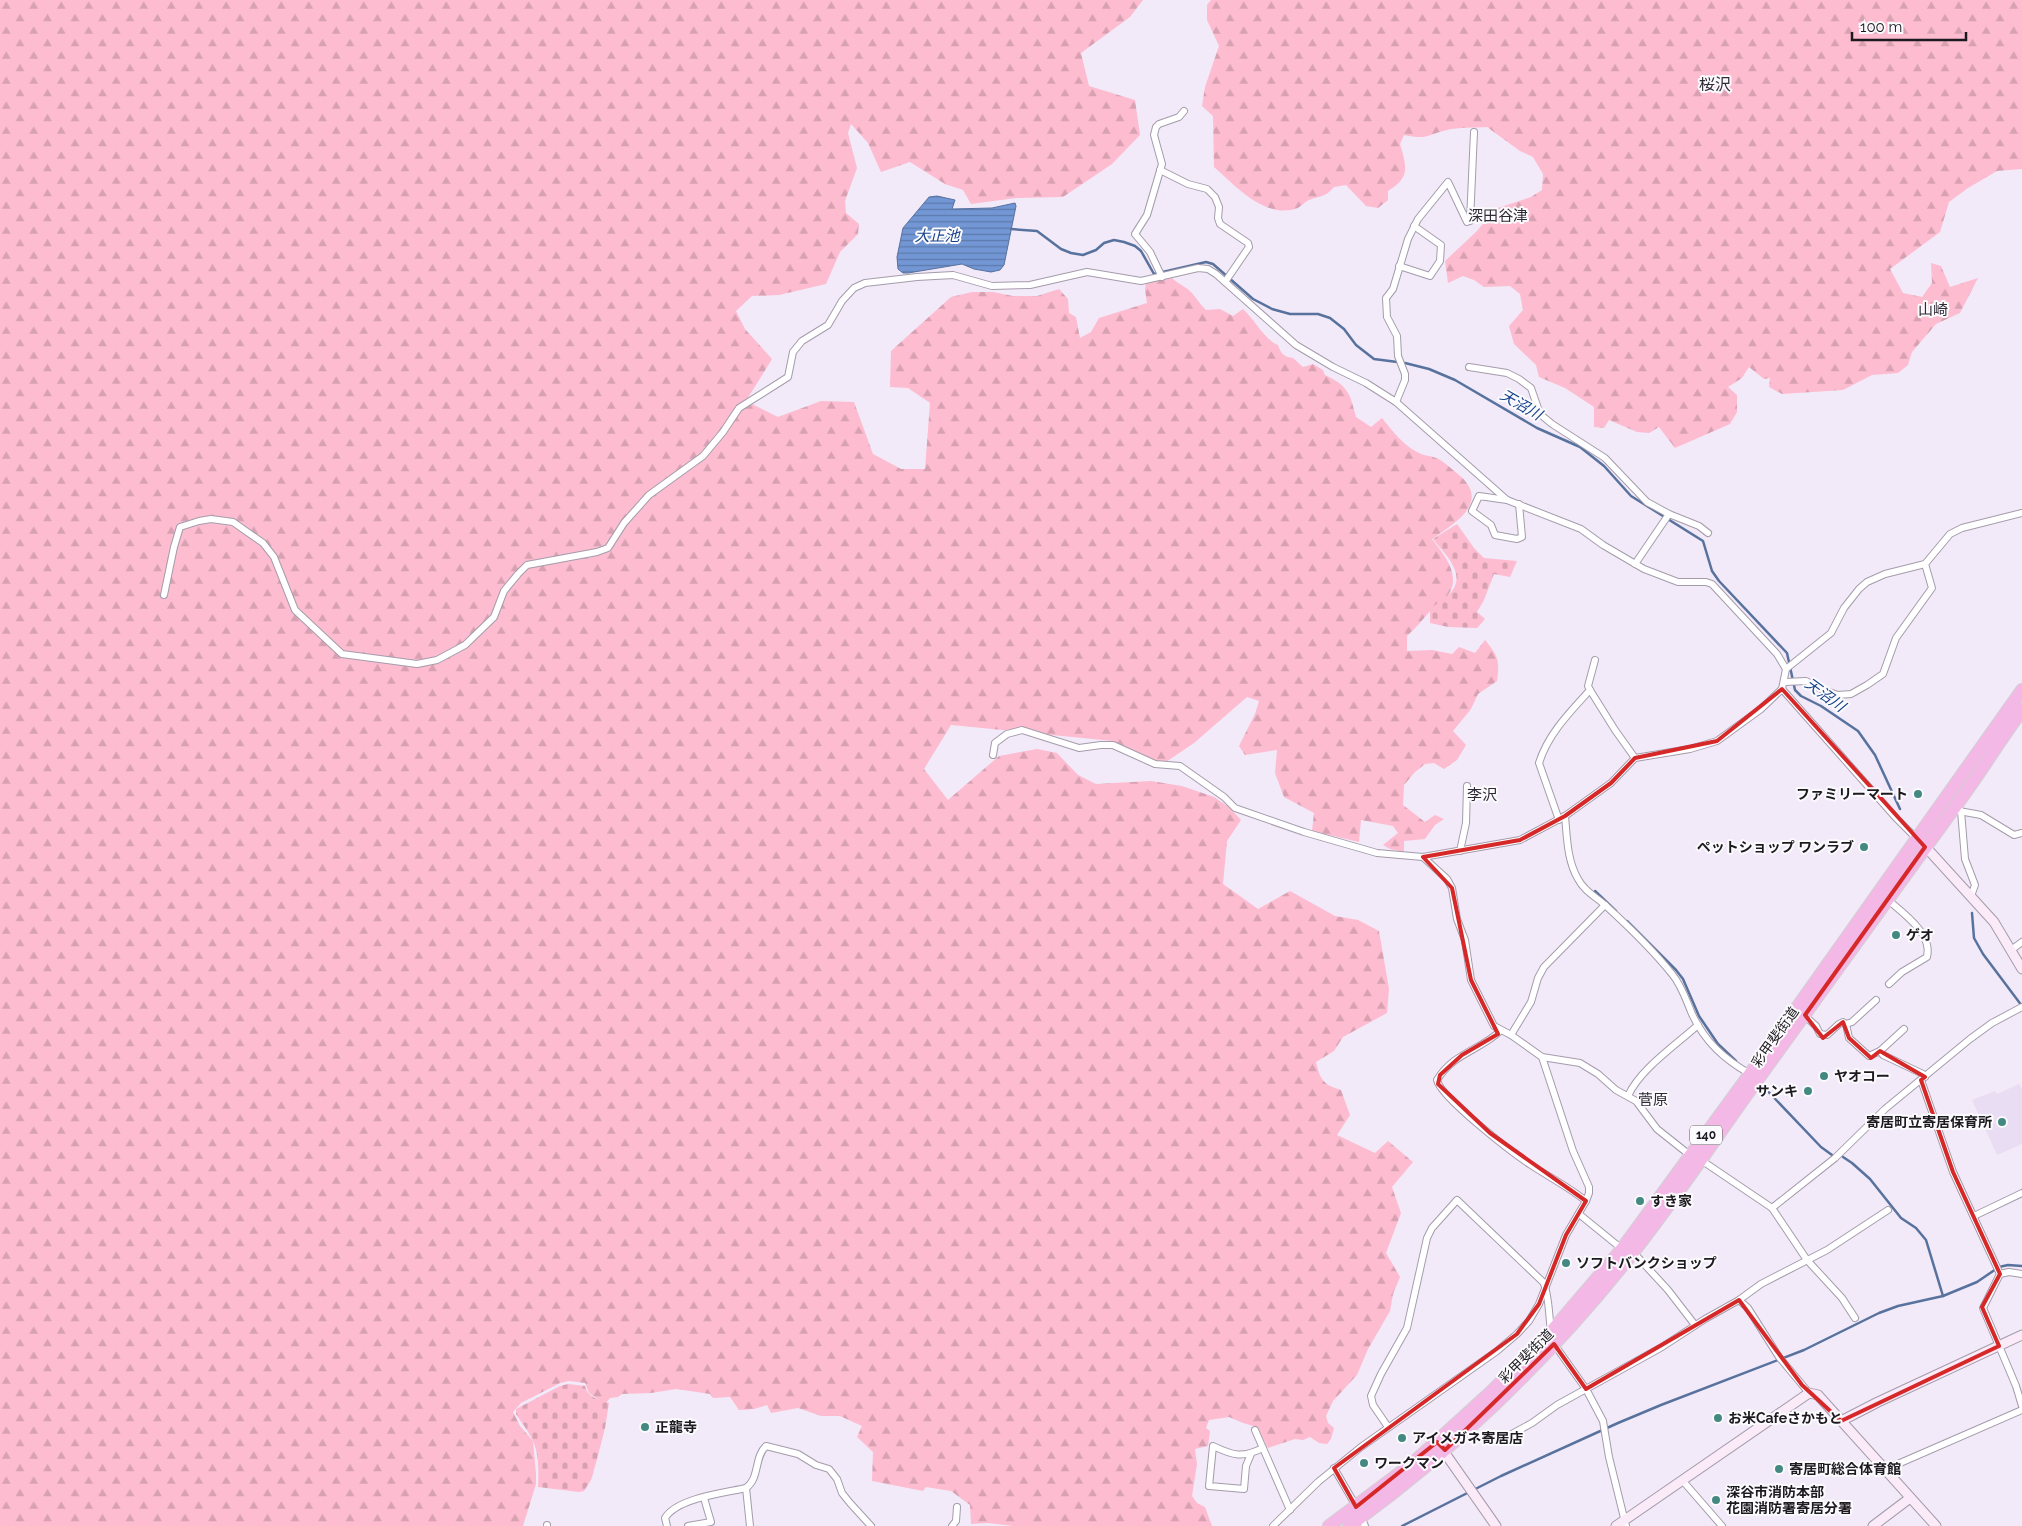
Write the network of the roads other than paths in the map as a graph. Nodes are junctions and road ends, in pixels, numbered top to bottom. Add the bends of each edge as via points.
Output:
1 (1184, 111) dead end
2 (1474, 132) dead end
3 (1160, 170) junction
4 (1414, 226) junction
5 (1399, 266) junction
6 (1162, 277) junction
7 (1225, 282) junction
8 (1469, 367) dead end
9 (1396, 402) junction
10 (1507, 500) junction
11 (1519, 504) junction
12 (2022, 513) edge
13 (1669, 514) junction
14 (1708, 533) dead end
15 (1635, 564) junction
16 (1925, 564) junction
17 (164, 595) dead end
18 (1595, 660) dead end
19 (1786, 669) junction
20 (1785, 682) junction
21 (1782, 689) junction
22 (1590, 690) junction
23 (2022, 690) edge
24 (2020, 717) edge
25 (993, 755) dead end
26 (1636, 758) junction
27 (1467, 786) dead end
28 (1957, 810) junction
29 (1562, 818) junction
30 (2022, 833) edge
31 (1921, 842) junction
32 (1460, 851) junction
33 (1423, 857) junction
34 (1971, 896) junction
35 (1888, 900) junction
36 (1605, 905) junction
37 (2022, 942) edge
38 (2010, 950) junction
39 (2022, 969) edge
40 (1889, 984) dead end
41 (1876, 1000) dead end
42 (2022, 1007) edge
43 (1804, 1015) junction
44 (1846, 1024) junction
45 (1698, 1025) junction
46 (1904, 1029) dead end
47 (1500, 1030) junction
48 (1511, 1035) junction
49 (1880, 1051) junction
50 (1542, 1058) junction
51 (1750, 1074) junction
52 (1923, 1078) junction
53 (1628, 1096) junction
54 (1696, 1158) junction
55 (2022, 1193) edge
56 (1586, 1201) junction
57 (1772, 1208) junction
58 (1888, 1210) dead end
59 (1579, 1214) junction
60 (1974, 1216) junction
61 (1627, 1251) junction
62 (1807, 1260) junction
63 (2000, 1274) junction
64 (2022, 1274) edge
65 (1546, 1287) junction
66 (1739, 1300) junction
67 (1855, 1318) dead end
68 (1696, 1325) junction
69 (2022, 1335) edge
70 (1552, 1338) junction
71 (1999, 1346) junction
72 (1586, 1389) junction
73 (1809, 1393) junction
74 (2022, 1406) edge
75 (2022, 1410) edge
76 (1841, 1421) junction
77 (1388, 1427) junction
78 (1255, 1430) dead end
79 (1499, 1441) dead end
80 (1441, 1446) junction
81 (1263, 1448) junction
82 (1251, 1454) junction
83 (1334, 1468) junction
84 (1884, 1470) junction
85 (1682, 1480) junction
86 (746, 1488) junction
87 (704, 1498) junction
88 (1910, 1498) junction
89 (957, 1507) dead end
90 (1290, 1510) junction
91 (1361, 1517) edge
92 (1625, 1523) edge
93 (711, 1524) edge
94 (667, 1526) edge
95 (688, 1526) edge
96 (750, 1526) edge
97 (871, 1526) edge
98 (952, 1526) edge
99 (1273, 1526) edge
100 (1329, 1526) edge
101 (1348, 1526) edge
102 (1496, 1526) edge
103 (1616, 1526) edge
104 (1722, 1526) edge
105 (1873, 1526) edge
106 (1936, 1526) edge

1 - 3 street via 1179,117 1156,127 1154,135 1162,164
2 - 4 street via 1470,222 1467,222 1448,182
3 - 6 street via 1147,215 1136,234 1150,252
3 - 7 street via 1207,189 1219,207 1220,224 1248,243 1249,247
4 - 5 street
4 - 5 street via 1441,245 1440,261 1430,276
5 - 9 street via 1393,289 1386,298 1387,317 1397,336 1398,356 1404,374
6 - 7 street via 1198,268 1208,269
6 - 17 street via 1140,281 1087,272 1030,285 992,286 954,275 865,283 854,288 828,325 802,341 793,352 788,377 739,408 703,456 649,495 624,523 608,548 527,565 504,591 494,617 465,645 437,660 417,664 342,654 295,610 274,556 263,543 233,522 211,519 180,527
7 - 9 street via 1296,344
8 - 13 street via 1506,373 1519,379 1530,388 1540,414 1605,458 1647,502
9 - 10 street
10 - 11 street
10 - 11 street via 1479,496 1472,511 1491,525 1495,535 1522,537
11 - 15 street via 1581,529
12 - 16 street via 1950,534
13 - 14 street
13 - 15 street
15 - 19 street via 1678,582 1712,584 1777,654
16 - 19 street via 1867,582 1844,608 1831,633
16 - 20 street via 1932,588 1896,638 1883,674 1851,694 1838,695 1806,681
18 - 22 street via 1588,686
19 - 20 street
20 - 21 street
21 - 26 street via 1717,741
21 - 31 street
22 - 26 street
22 - 29 street via 1569,711 1548,741 1539,763
23 - 31 highway, 彩甲斐街道 / 140
24 - 28 highway, 彩甲斐街道 / 140
25 - 33 street via 996,743 1007,734 1022,730 1079,748 1113,745 1155,764 1180,766 1234,808 1377,853
26 - 29 street via 1611,782
27 - 32 street via 1466,823
28 - 30 street via 1981,815 2014,835
28 - 31 highway, 彩甲斐街道 / 140
28 - 34 street via 1963,819 1965,859 1975,885
29 - 32 street via 1520,840
29 - 36 street via 1577,878
31 - 34 street
31 - 35 highway, 彩甲斐街道 / 140
31 - 51 highway, 彩甲斐街道 / 140
32 - 33 street
33 - 47 street via 1452,888 1471,980 1494,1026
34 - 38 street via 1994,922
35 - 40 street via 1908,917 1929,951 1927,958 1902,972
35 - 43 highway, 彩甲斐街道 / 140
36 - 45 street via 1676,979
36 - 48 street via 1544,967 1530,1002
37 - 38 street
38 - 39 street
41 - 44 street
42 - 52 street via 1986,1027
43 - 44 street via 1820,1034 1827,1035 1839,1024
43 - 54 highway, 彩甲斐街道 / 140
44 - 49 street via 1849,1038 1869,1056
45 - 51 street via 1724,1058
45 - 53 street via 1642,1075
46 - 49 street
47 - 48 street
47 - 56 street via 1440,1074 1438,1084 1474,1121 1529,1164
48 - 50 street
49 - 52 street via 1923,1074
50 - 53 street via 1580,1063
50 - 56 street via 1573,1151 1589,1187
51 - 54 highway, 彩甲斐街道 / 140
52 - 57 street via 1885,1109 1835,1158
52 - 60 street via 1953,1172
53 - 54 street via 1657,1129
54 - 57 street
54 - 61 highway, 彩甲斐街道 / 140
55 - 60 street
56 - 59 street
57 - 62 street
58 - 62 street
59 - 61 street
59 - 65 street via 1566,1235
60 - 63 street
61 - 68 street via 1668,1290
61 - 70 highway, 彩甲斐街道 / 140
62 - 66 street via 1761,1284
62 - 67 street via 1842,1298
63 - 64 street
63 - 71 street via 1983,1308
65 - 70 street
65 - 77 street via 1534,1313 1517,1334
65 - 77 street via 1457,1200 1426,1238 1407,1328 1371,1396 1373,1405
66 - 68 street
66 - 73 street
68 - 72 street
69 - 71 street
70 - 72 street
70 - 80 highway, 彩甲斐街道 / 140
71 - 74 street
71 - 76 street
72 - 79 street
72 - 92 street via 1603,1421
73 - 76 street via 1818,1395
73 - 85 street
75 - 84 street
76 - 84 street
77 - 83 street
78 - 81 street
80 - 91 highway, 彩甲斐街道 / 140
80 - 102 street
81 - 82 street
81 - 90 street
82 - 82 street via 1246,1466 1244,1489 1209,1486 1213,1446 1231,1454
83 - 90 street
83 - 91 street
84 - 88 street
85 - 92 street
85 - 104 street
86 - 87 street
86 - 96 street
86 - 97 street via 754,1478 766,1446 798,1454 829,1469 850,1503
87 - 93 street
87 - 94 street via 674,1507 665,1518
88 - 105 street
88 - 106 street
89 - 98 street
90 - 99 street
91 - 100 highway, 彩甲斐街道 / 140
91 - 101 highway, 彩甲斐街道 / 140
92 - 103 street
93 - 95 street

